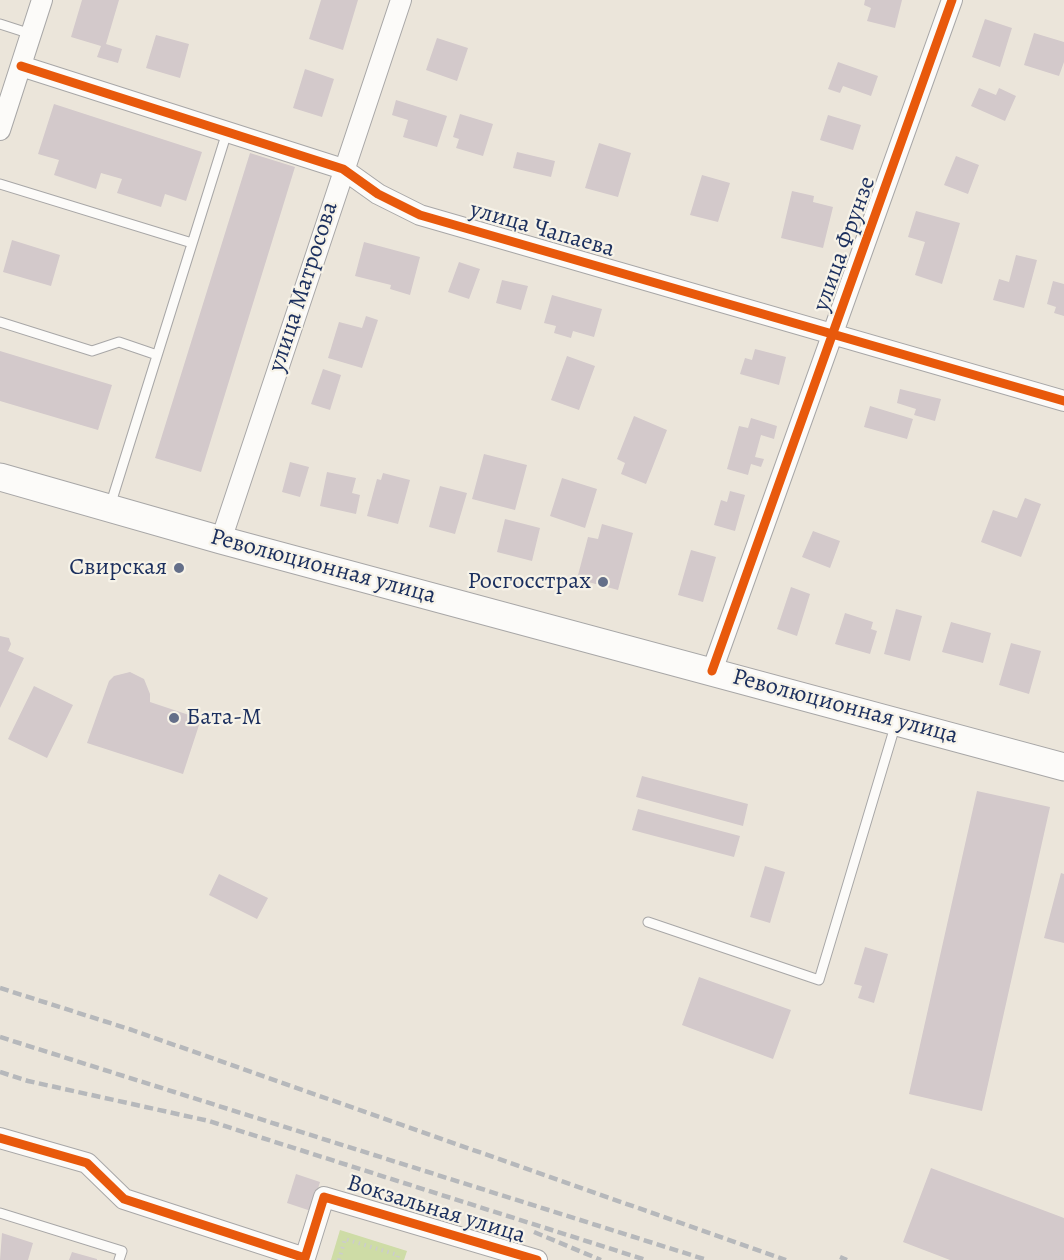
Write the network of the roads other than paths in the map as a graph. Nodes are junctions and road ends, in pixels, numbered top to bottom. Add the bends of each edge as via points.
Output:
1 (42, 0) edge
2 (401, 0) edge
3 (952, 0) edge
4 (0, 24) edge
5 (31, 34) junction
6 (21, 66) junction
7 (0, 130) edge
8 (227, 132) junction
9 (343, 169) junction
10 (0, 184) edge
11 (192, 243) junction
12 (0, 322) edge
13 (833, 335) junction
14 (157, 355) junction
15 (1064, 401) edge
16 (0, 477) edge
17 (109, 508) junction
18 (221, 540) junction
19 (712, 671) junction
20 (897, 721) junction
21 (1064, 767) edge
22 (648, 922) dead end
23 (0, 1138) edge
24 (0, 1213) edge
25 (119, 1260) edge
26 (537, 1260) edge

1 - 5 street
2 - 9 street, улица Матросова
3 - 13 street, улица Фрунзе
4 - 5 lane
5 - 6 street
6 - 7 street
6 - 8 street, улица Чапаева
8 - 9 street, улица Чапаева
8 - 11 lane
9 - 13 street, улица Чапаева via 378,194 420,215
9 - 18 street, улица Матросова
10 - 11 lane
11 - 14 lane
12 - 14 lane via 92,351 119,342
13 - 15 street, улица Чапаева
13 - 19 street, улица Фрунзе
14 - 17 lane
16 - 17 main road, Революционная улица
17 - 18 main road, Революционная улица
18 - 19 main road, Революционная улица
19 - 20 main road, Революционная улица
20 - 21 main road, Революционная улица
20 - 22 lane via 819,980
23 - 26 street, Вокзальная улица via 87,1163 124,1199 305,1258 324,1197
24 - 25 lane via 122,1251

